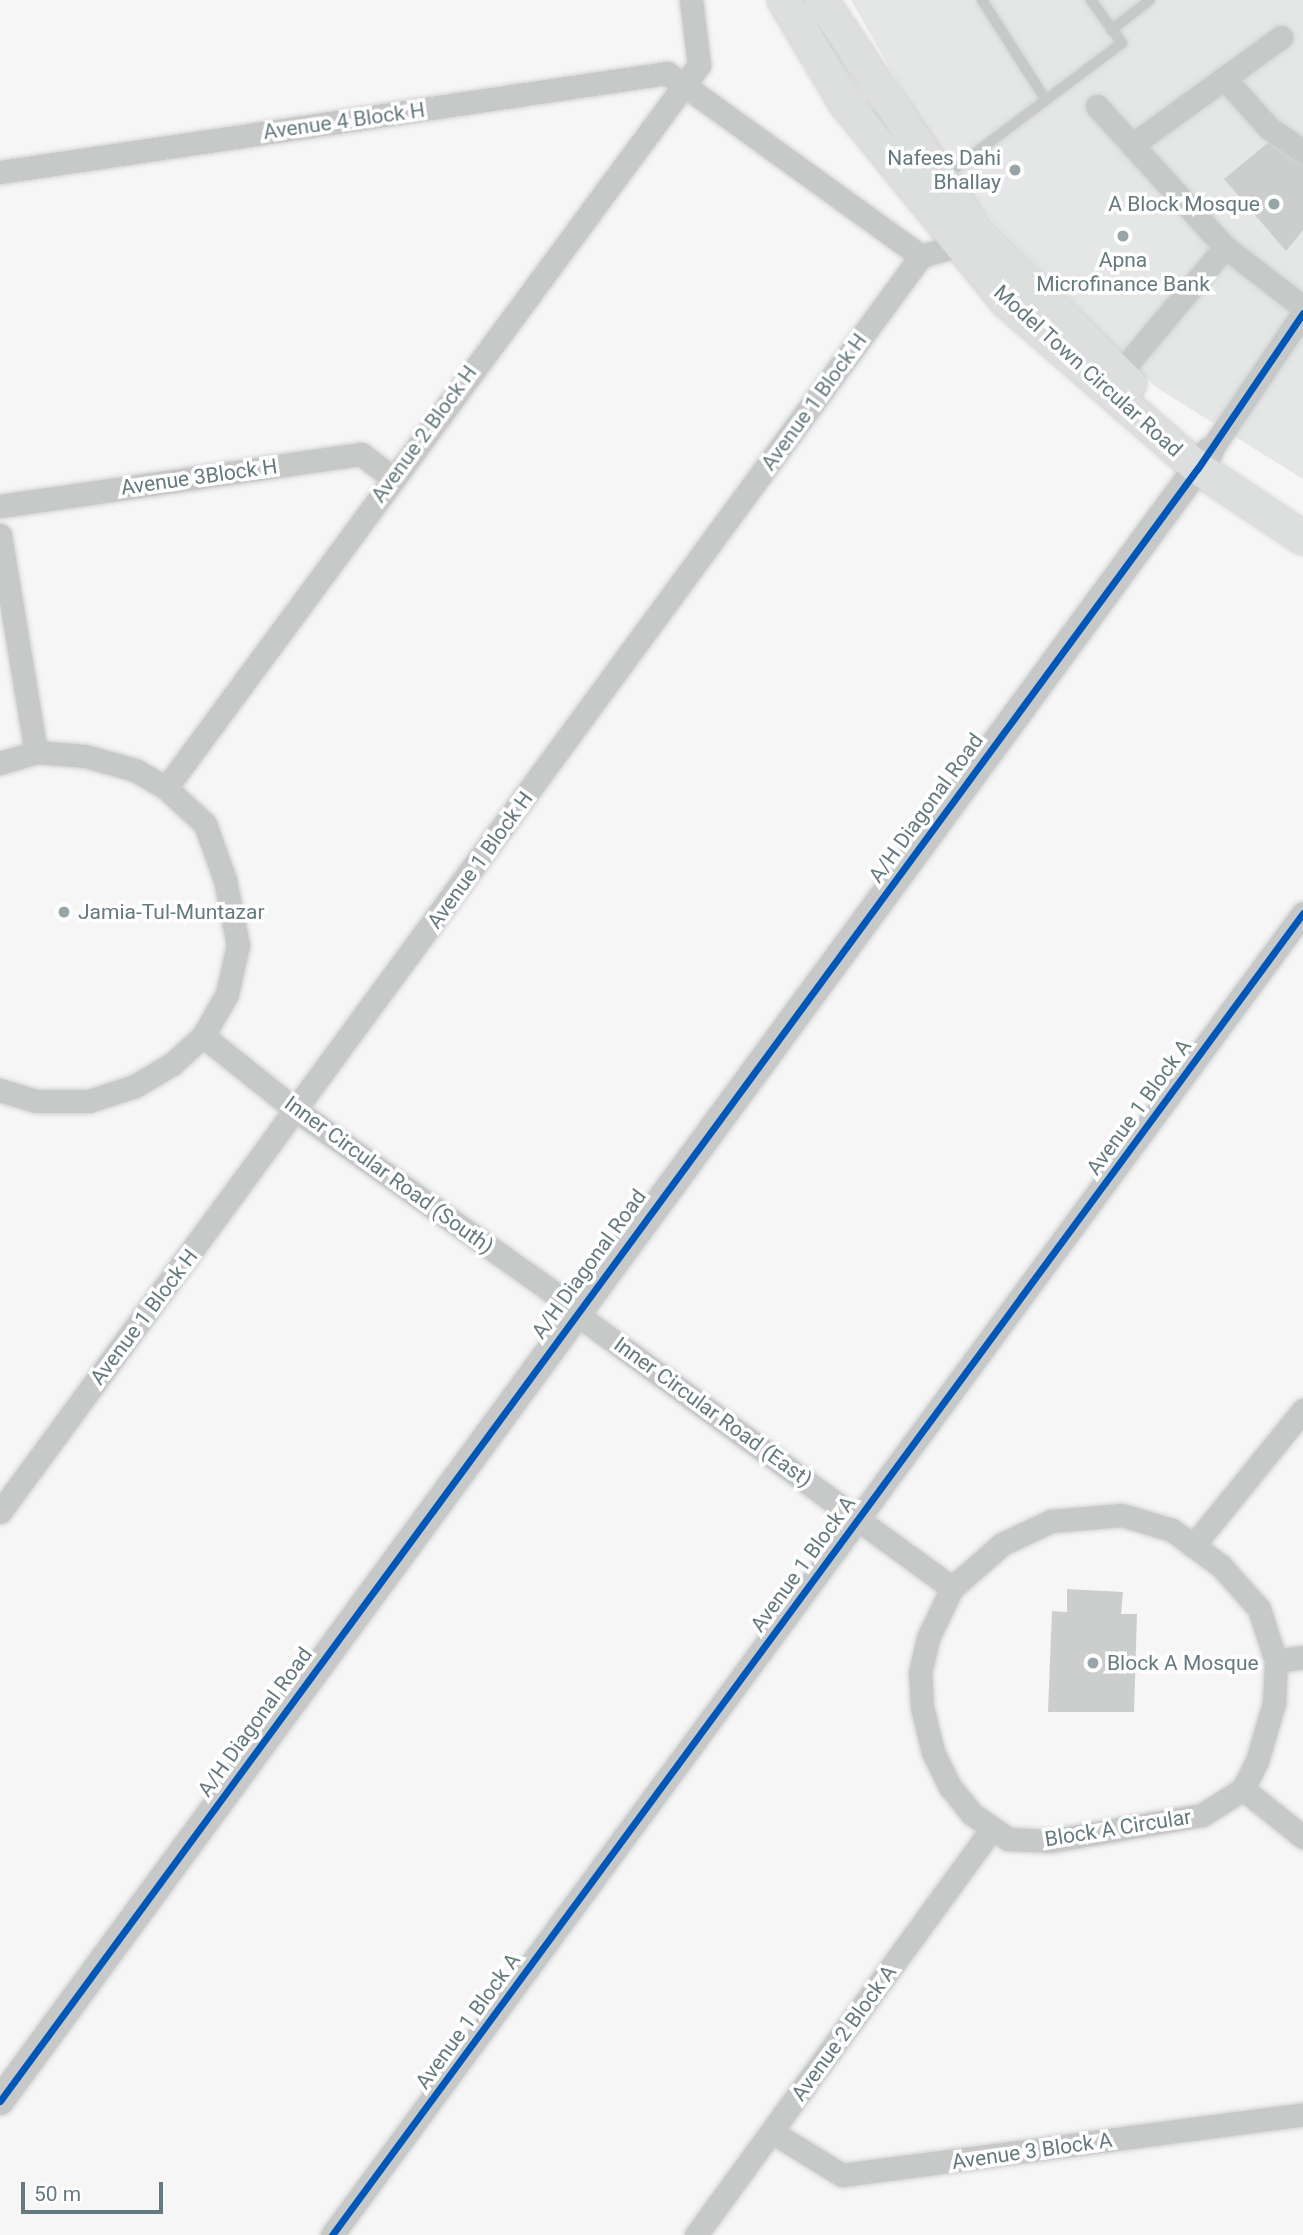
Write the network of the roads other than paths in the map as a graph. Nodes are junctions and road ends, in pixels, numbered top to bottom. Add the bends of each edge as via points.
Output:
1 (691, 0) edge
2 (784, 0) edge
3 (821, 0) edge
4 (982, 0) edge
5 (1090, 0) edge
6 (1150, 0) edge
7 (1111, 30) junction
8 (1281, 37) dead end
9 (1224, 78) junction
10 (686, 82) junction
11 (1045, 99) junction
12 (1097, 106) dead end
13 (1132, 145) junction
14 (1303, 151) edge
15 (0, 172) edge
16 (938, 181) junction
17 (966, 237) junction
18 (1225, 247) junction
19 (921, 257) junction
20 (1303, 307) edge
21 (1303, 313) edge
22 (1118, 375) junction
23 (1204, 460) junction
24 (391, 477) junction
25 (0, 506) edge
26 (1303, 512) edge
27 (0, 535) edge
28 (1303, 538) edge
29 (36, 752) junction
30 (0, 763) edge
31 (166, 788) junction
32 (1303, 913) edge
33 (203, 1036) junction
34 (0, 1090) edge
35 (297, 1111) junction
36 (576, 1311) junction
37 (1303, 1410) edge
38 (0, 1512) edge
39 (860, 1517) junction
40 (1193, 1546) junction
41 (952, 1588) junction
42 (1303, 1657) edge
43 (1276, 1661) junction
44 (1243, 1789) junction
45 (990, 1830) junction
46 (1303, 1837) edge
47 (0, 2101) edge
48 (1303, 2114) edge
49 (772, 2132) junction
50 (332, 2235) edge
51 (696, 2235) edge

1 - 10 street, Avenue 2 Block H via 700,57
2 - 17 main road, Model Town Circular Road via 846,104
3 - 16 main road, Model Town Circular Road
4 - 11 lane
5 - 7 lane
6 - 7 lane
7 - 11 lane via 1122,43
8 - 9 street
9 - 13 street
9 - 14 street via 1269,128
10 - 15 street, Avenue 4 Block H via 659,74
10 - 19 street
10 - 24 street, Avenue 2 Block H
11 - 16 lane
12 - 13 street
13 - 18 street
16 - 17 main road, Model Town Circular Road
17 - 19 street
17 - 22 main road, Model Town Circular Road
17 - 23 main road, Model Town Circular Road via 1074,364
18 - 20 street
18 - 22 street
19 - 35 street, Avenue 1 Block H
21 - 23 street
22 - 23 main road, Model Town Circular Road
23 - 26 main road, Model Town Circular Road
23 - 28 main road, Model Town Circular Road
23 - 36 street, A/H Diagonal Road
24 - 25 street, Avenue 3Block H via 361,454
24 - 31 street, Avenue 2 Block H
27 - 29 street
29 - 30 street
29 - 31 street via 85,756 135,771
31 - 33 street via 205,824 225,880 237,945 226,994
32 - 39 street, Avenue 1 Block A
33 - 34 street via 173,1064 135,1086 89,1101 36,1101
33 - 35 street, Inner Circular Road (South)
35 - 36 street, Inner Circular Road (South)
35 - 38 street, Avenue 1 Block H
36 - 39 street, Inner Circular Road (East)
36 - 47 street, A/H Diagonal Road
37 - 40 street
39 - 41 street, Inner Circular Road (East)
39 - 50 street, Avenue 1 Block A
40 - 41 street via 1148,1520 1075,1516 1002,1544
40 - 43 street via 1241,1584 1259,1609
41 - 45 street via 928,1638 920,1673 922,1707 950,1787
42 - 43 street
43 - 44 street via 1267,1734
44 - 45 street, Block A Circular via 1227,1804 1160,1825 1041,1841 1008,1839
44 - 46 street
45 - 49 street, Avenue 2 Block A
48 - 49 street, Avenue 3 Block A via 842,2175
49 - 51 street, Avenue 2 Block A

